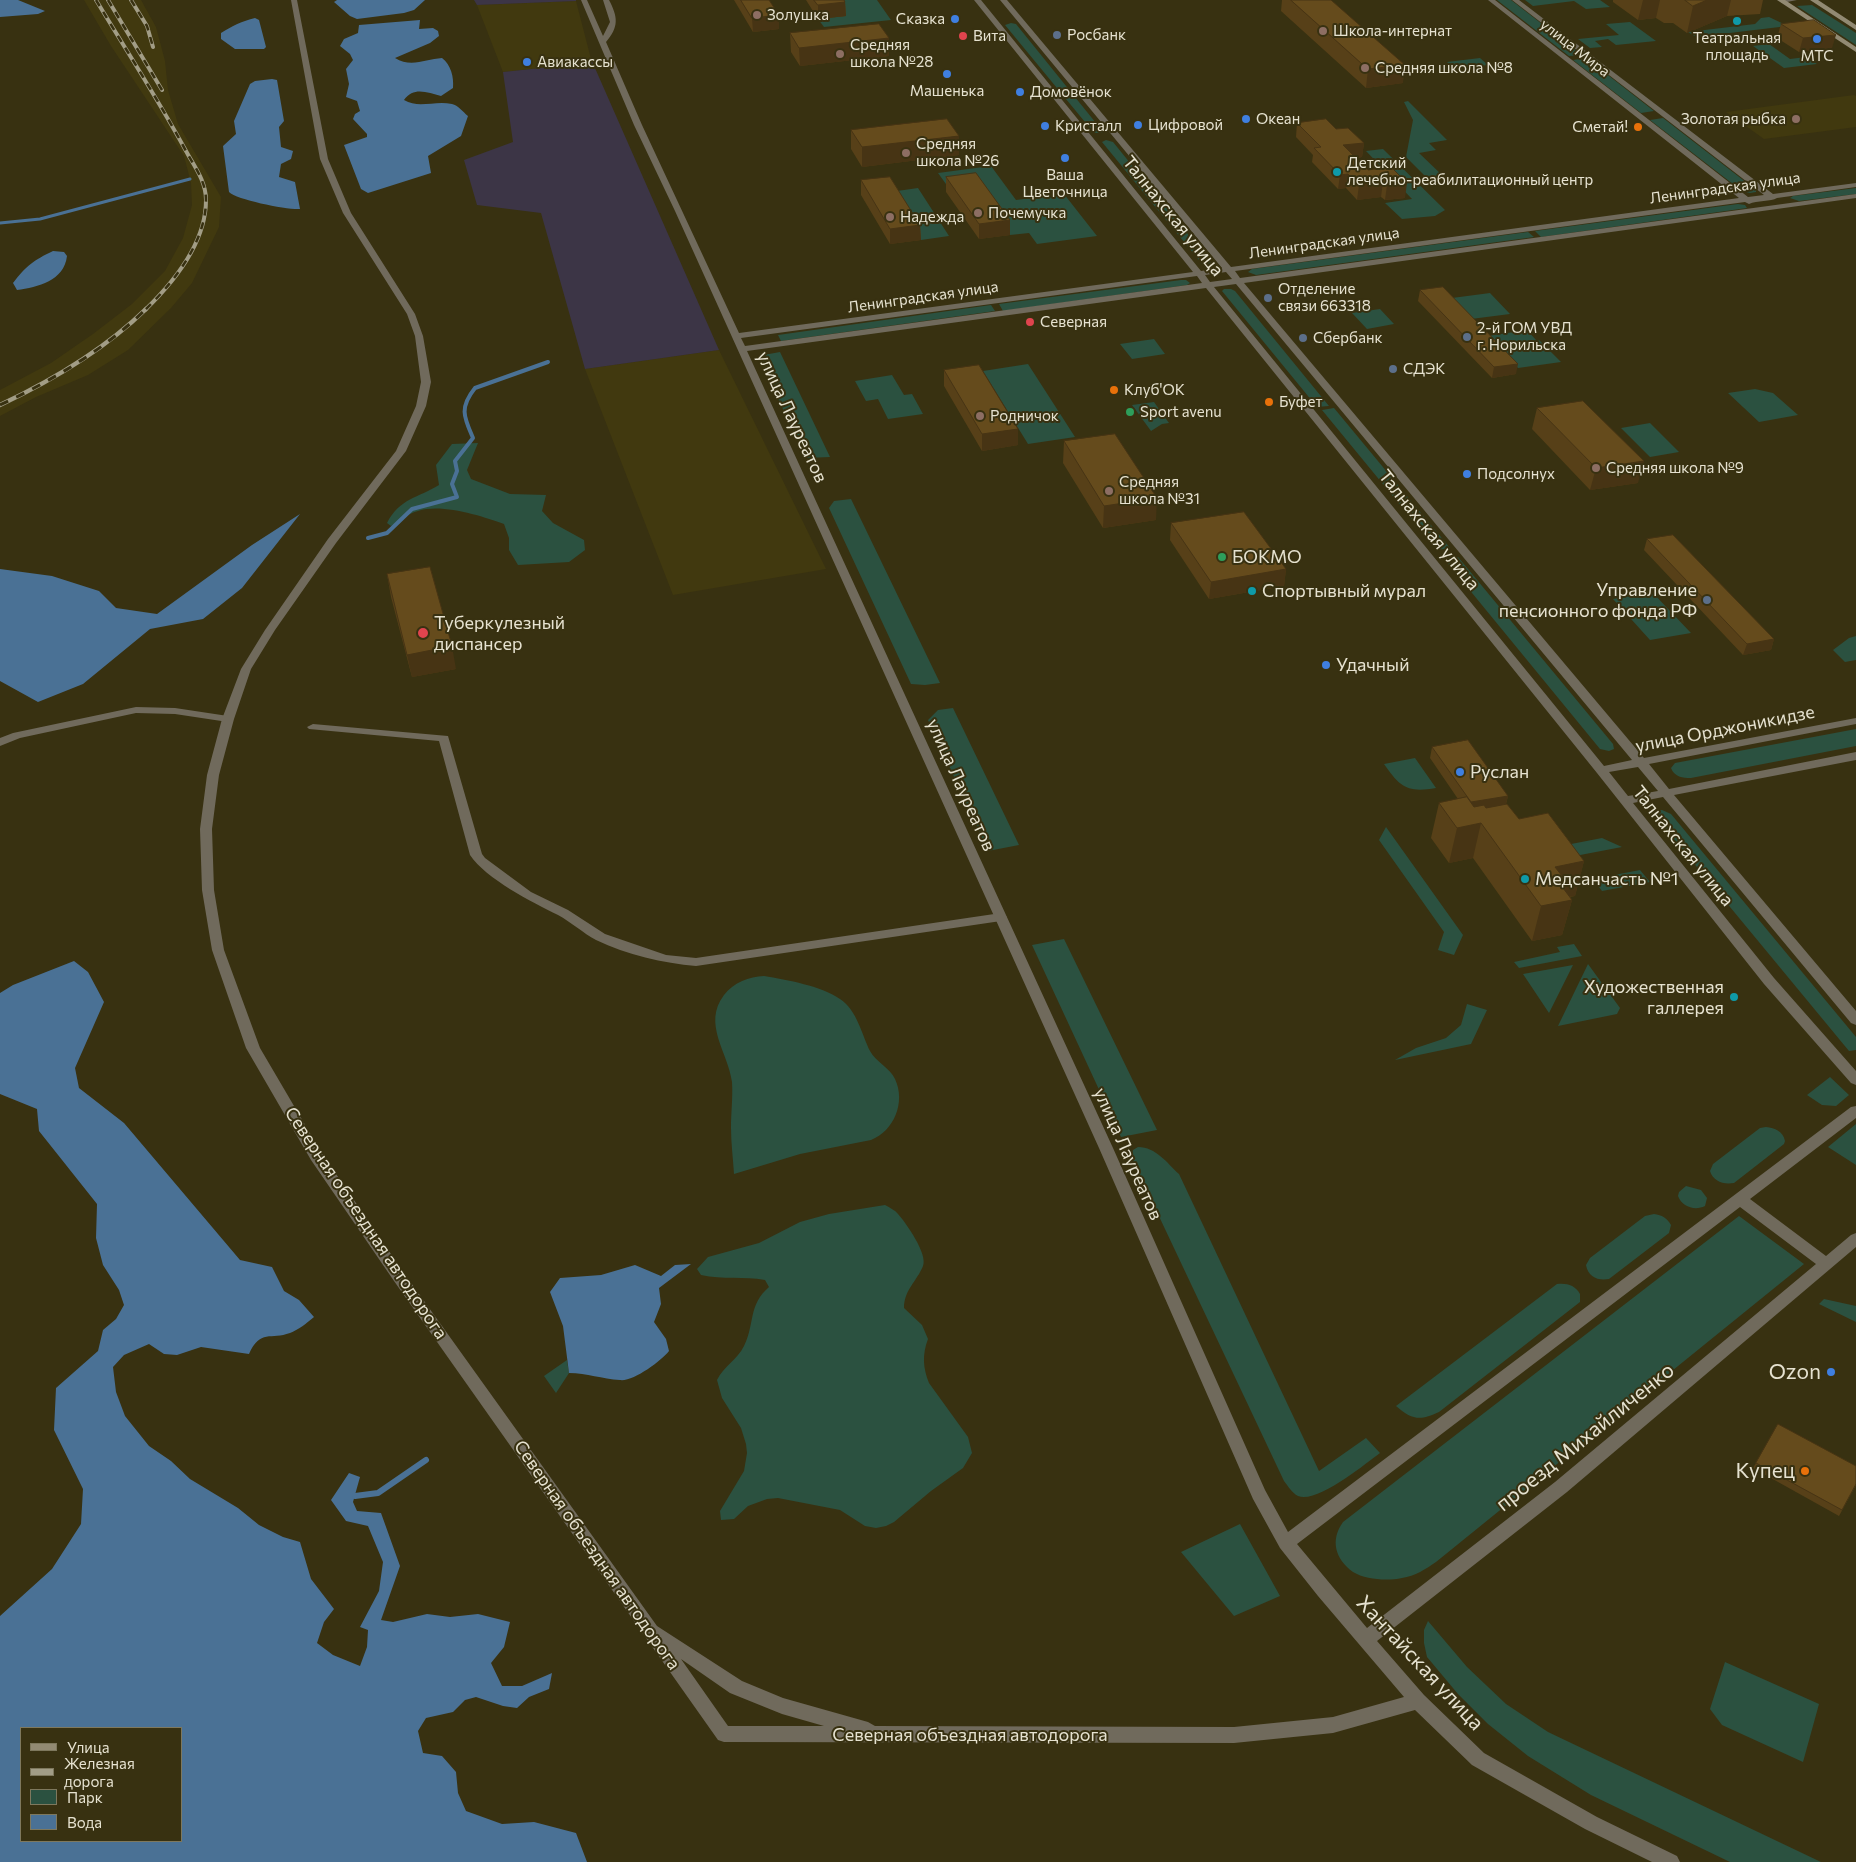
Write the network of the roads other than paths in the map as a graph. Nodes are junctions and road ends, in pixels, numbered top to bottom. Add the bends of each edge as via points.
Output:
1 (294, 0) edge
2 (584, 0) edge
3 (606, 0) edge
4 (977, 0) edge
5 (1003, 0) edge
6 (1492, 0) edge
7 (1515, 0) edge
8 (1794, 0) edge
9 (1813, 0) edge
10 (1781, 1) edge
11 (1856, 28) edge
12 (602, 42) junction
13 (1856, 50) edge
14 (1664, 114) junction
15 (1641, 117) junction
16 (1856, 185) edge
17 (1771, 196) junction
18 (1856, 196) edge
19 (1746, 200) junction
20 (1783, 206) junction
21 (1759, 209) junction
22 (1229, 270) junction
23 (1198, 274) junction
24 (1238, 281) junction
25 (1207, 285) junction
26 (736, 336) junction
27 (742, 349) junction
28 (228, 718) junction
29 (1856, 721) edge
30 (313, 727) dead end
31 (0, 742) edge
32 (1856, 756) edge
33 (1642, 763) junction
34 (1601, 770) junction
35 (1666, 792) junction
36 (1624, 801) junction
37 (1001, 917) junction
38 (1856, 1020) edge
39 (1856, 1080) edge
40 (1856, 1111) edge
41 (1740, 1199) junction
42 (1856, 1240) edge
43 (1827, 1264) junction
44 (1286, 1543) junction
45 (648, 1628) junction
46 (1366, 1640) junction
47 (1418, 1701) junction
48 (884, 1734) junction
49 (1671, 1862) edge

1 - 28 street, Северная объездная автодорога via 324,158 347,213 411,314 419,336 426,382 421,406 401,451 326,549 270,630 246,669
2 - 12 street, улица Лауреатов
3 - 12 street via 615,23 613,31
4 - 23 street, Талнахская улица
5 - 22 street, Талнахская улица
6 - 15 street, улица Мира
7 - 14 street, улица Мира
8 - 10 street
9 - 11 main road
10 - 13 main road
12 - 26 street, улица Лауреатов
14 - 15 street
14 - 17 street, улица Мира
15 - 19 street, улица Мира
16 - 17 street, Ленинградская улица
17 - 19 street, Ленинградская улица
17 - 20 street, улица Мира
18 - 20 street, Ленинградская улица
19 - 21 street, улица Мира
19 - 22 street, Ленинградская улица
20 - 21 street, Ленинградская улица
21 - 24 street, Ленинградская улица
22 - 23 street, Ленинградская улица
22 - 24 street, Талнахская улица
23 - 25 street, Талнахская улица
23 - 26 street, Ленинградская улица
24 - 25 street, Ленинградская улица
24 - 33 street, Талнахская улица
25 - 27 street, Ленинградская улица
25 - 34 street, Талнахская улица
26 - 27 street, улица Лауреатов
27 - 37 street, улица Лауреатов
28 - 31 street via 136,710 35,731
28 - 45 street, Северная объездная автодорога via 213,775 206,829 208,890 218,950 252,1048 316,1156
29 - 33 street, улица Орджоникидзе
30 - 37 street via 444,738 476,855 481,862 526,895 564,913 601,937 642,952 696,962
32 - 35 street
33 - 34 street, улица Орджоникидзе
33 - 35 street, Талнахская улица
34 - 36 street, Талнахская улица
35 - 36 street
35 - 38 street, Талнахская улица
36 - 39 street, Талнахская улица via 1769,981
37 - 44 street, улица Лауреатов via 1259,1494
40 - 41 street
41 - 43 street
41 - 44 street
42 - 43 street, проезд Михайличенко
43 - 46 street, проезд Михайличенко via 1561,1487
44 - 46 street, Хантайская улица
45 - 48 street via 736,1687 782,1706
45 - 48 street, Северная объездная автодорога via 724,1734
46 - 47 street, Хантайская улица
47 - 48 street, Северная объездная автодорога via 1333,1725 1234,1735
47 - 49 street, Хантайская улица via 1478,1759 1591,1823

